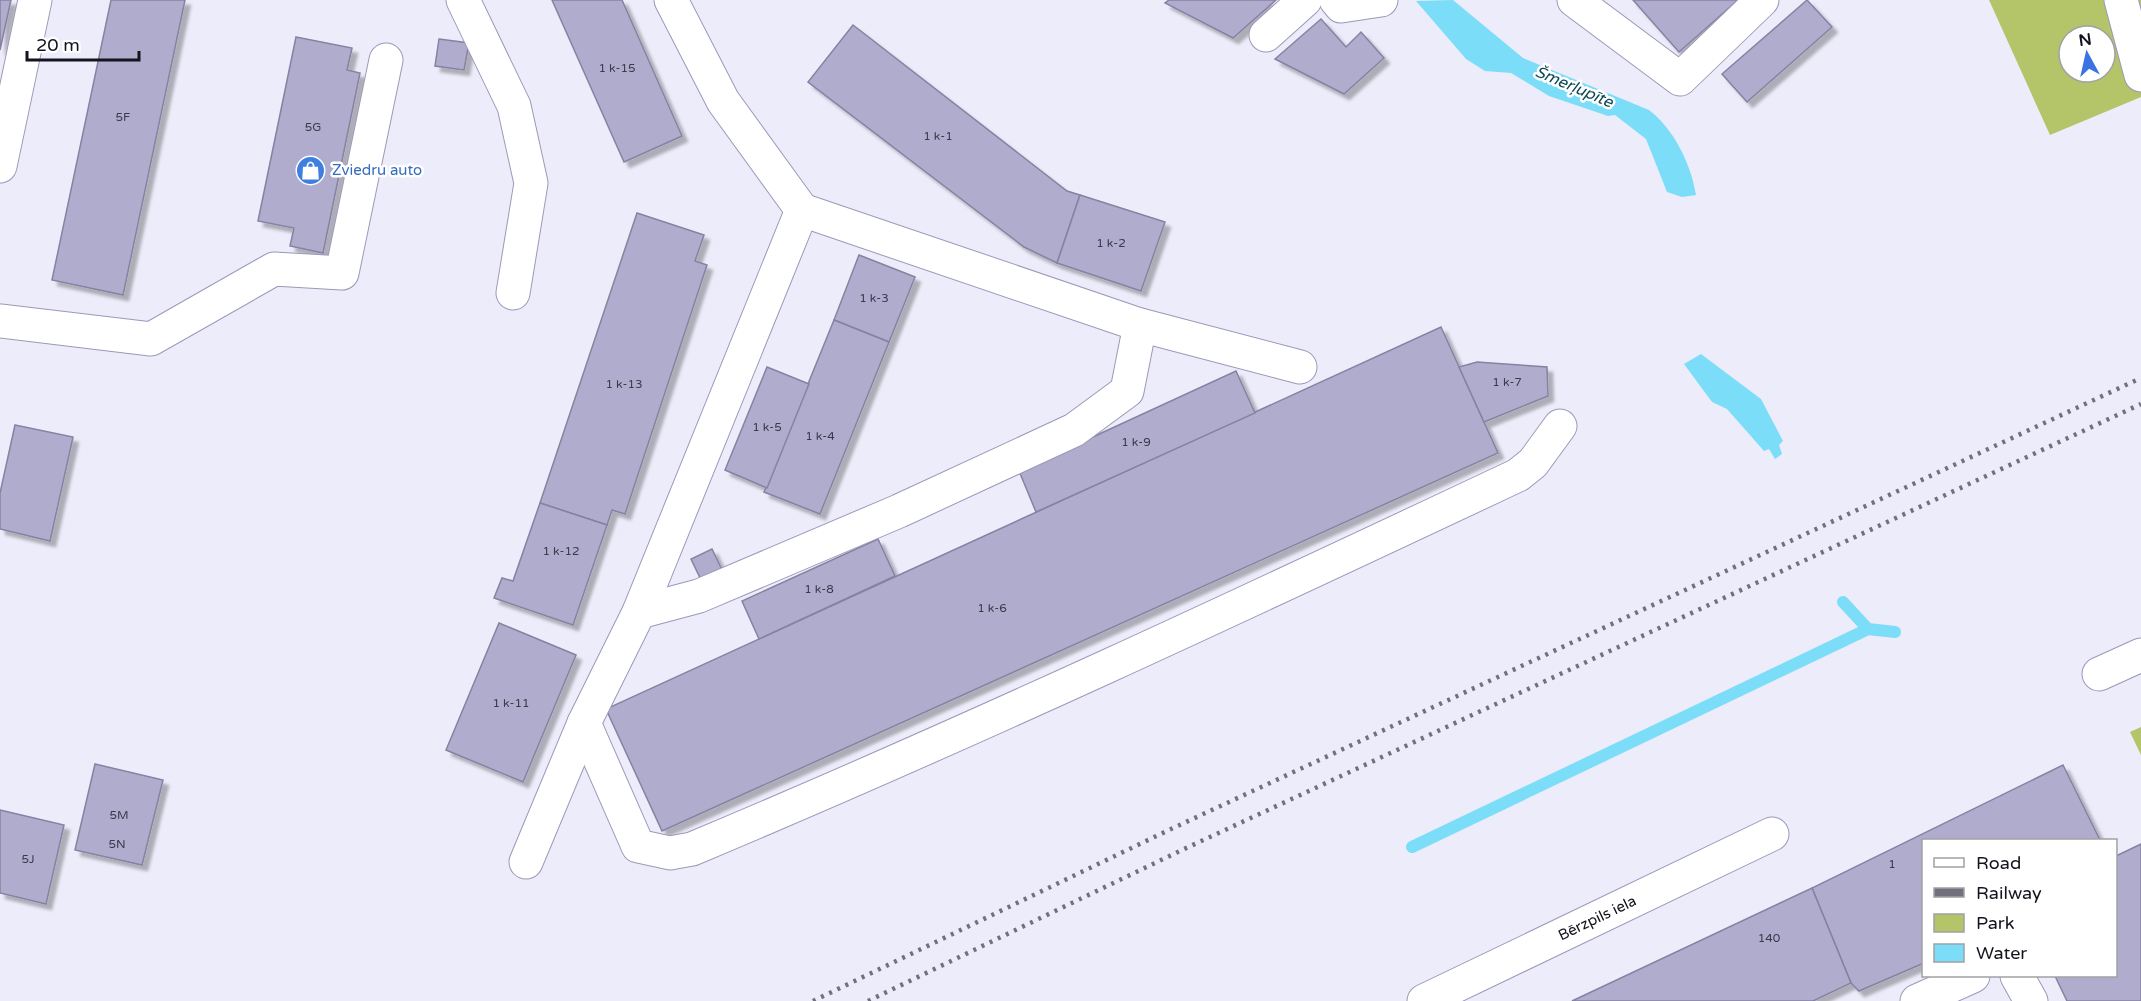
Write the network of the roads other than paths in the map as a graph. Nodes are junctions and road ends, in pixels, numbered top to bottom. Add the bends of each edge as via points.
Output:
1 (35, 0) edge
2 (463, 0) edge
3 (671, 0) edge
4 (1305, 0) edge
5 (1336, 0) edge
6 (1762, 0) edge
7 (2121, 0) edge
8 (1380, 1) edge
9 (1591, 4) edge
10 (1266, 35) dead end
11 (386, 60) dead end
12 (2141, 75) edge
13 (0, 166) edge
14 (802, 210) junction
15 (513, 293) dead end
16 (0, 321) edge
17 (1140, 325) junction
18 (1300, 368) dead end
19 (1560, 426) dead end
20 (639, 612) junction
21 (2141, 655) edge
22 (2099, 674) dead end
23 (584, 723) junction
24 (1772, 834) dead end
25 (526, 862) dead end
26 (1969, 977) edge
27 (2018, 977) edge
28 (1424, 1001) edge
29 (1917, 1001) edge
30 (2031, 1001) edge

1 - 13 street
2 - 15 street via 514,106 531,183
3 - 14 street via 723,101
4 - 10 street
5 - 8 street via 1341,6
6 - 9 street via 1680,79
7 - 12 street
11 - 16 street via 342,273 274,269 151,339
14 - 17 street
14 - 20 street
17 - 18 street
17 - 20 street via 1127,391 1074,430 899,511 699,596
19 - 23 street via 1518,475 876,772 692,849 670,853 638,846
20 - 23 street
21 - 22 street
23 - 25 street
24 - 28 street, Bērzpils iela
26 - 29 street
27 - 30 street

